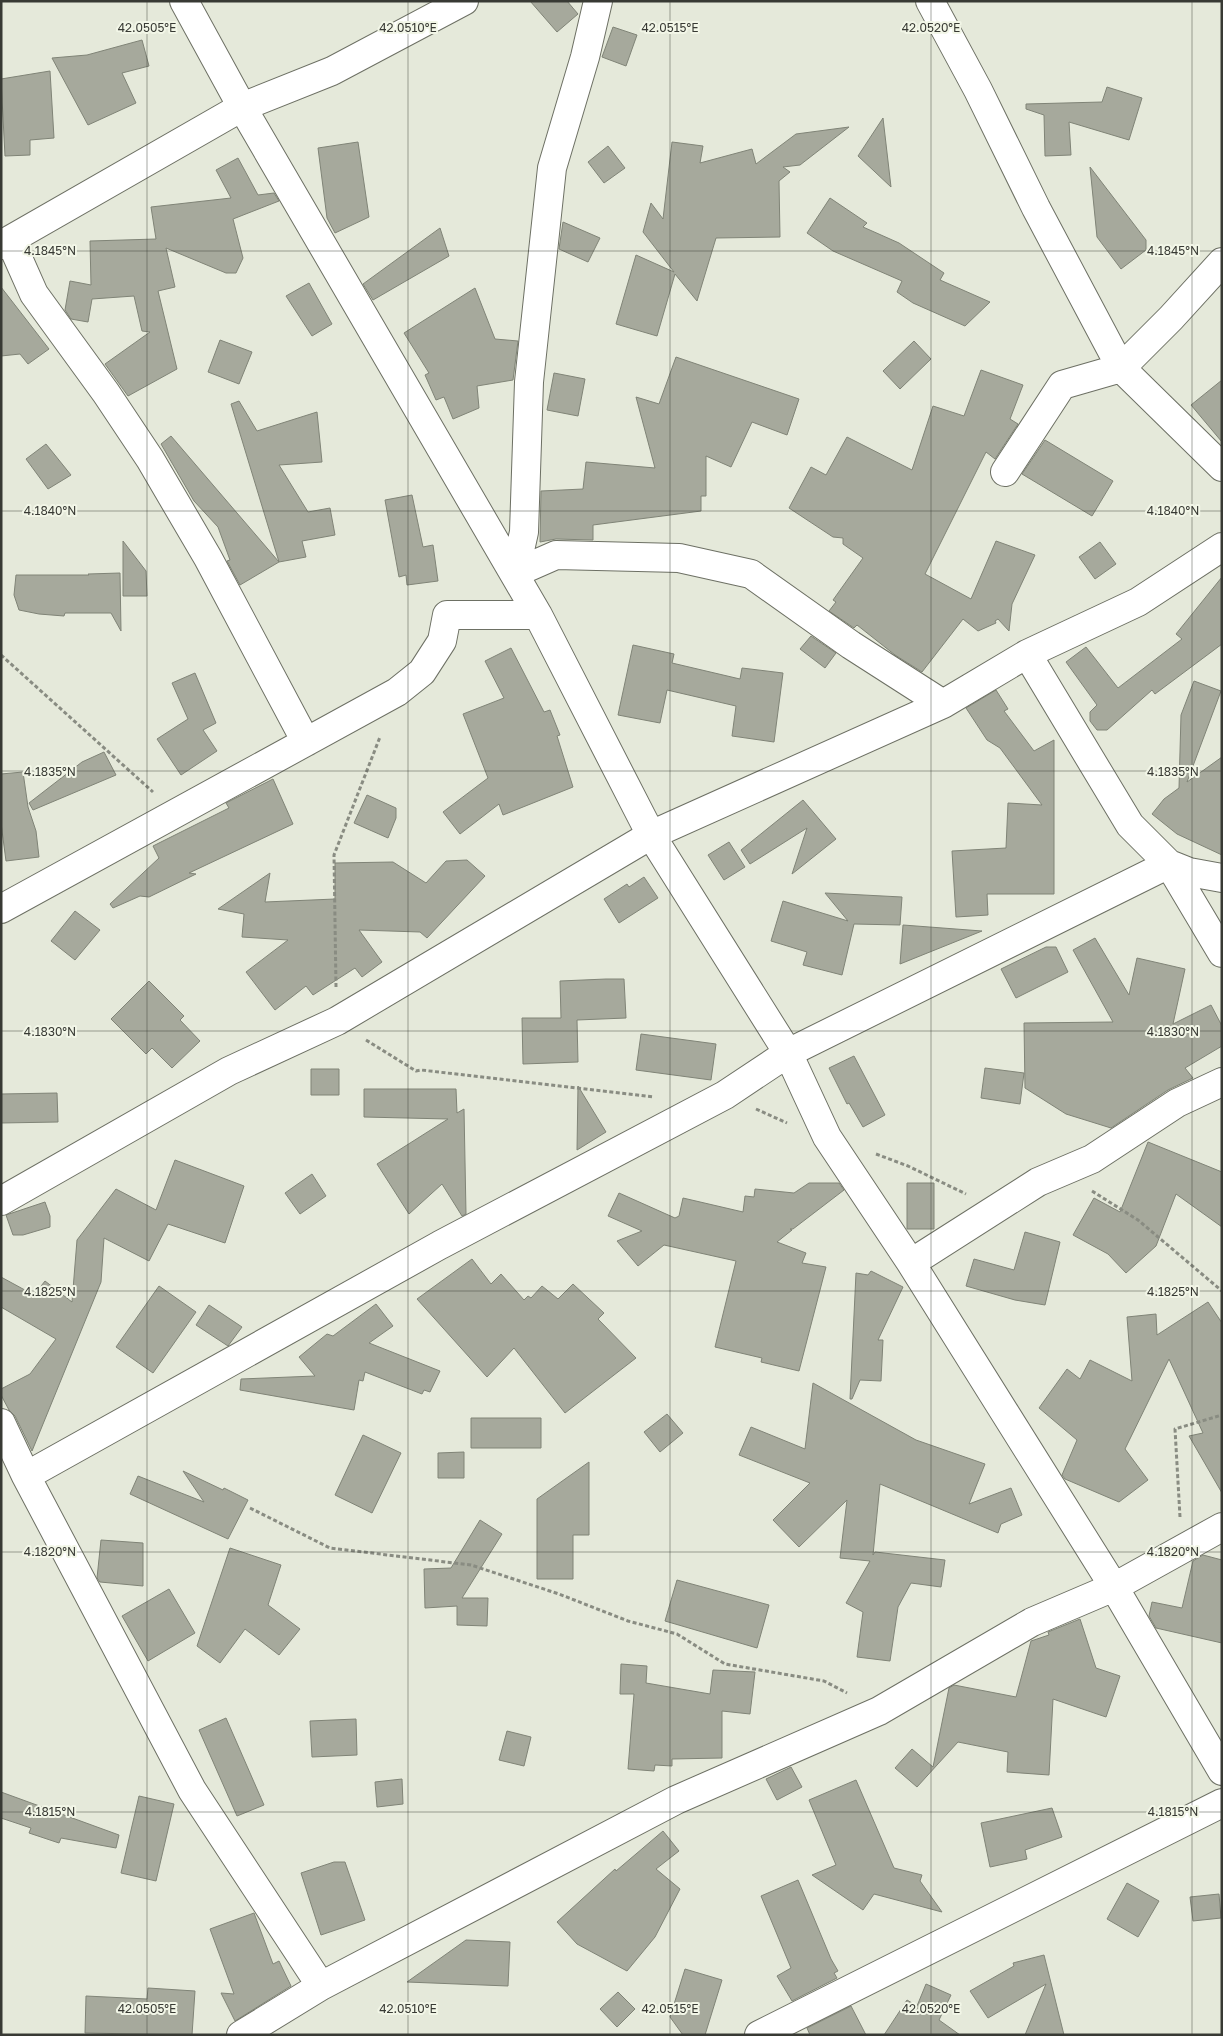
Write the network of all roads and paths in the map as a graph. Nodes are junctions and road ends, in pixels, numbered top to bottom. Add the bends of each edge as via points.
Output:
1 (184, 1) edge
2 (464, 1) edge
3 (598, 1) edge
4 (930, 1) edge
5 (242, 107) junction
6 (6, 242) edge
7 (1222, 262) edge
8 (1122, 368) junction
9 (1222, 467) edge
10 (1005, 472) dead end
11 (1222, 547) edge
12 (515, 573) junction
13 (538, 615) junction
14 (1028, 654) junction
15 (1, 655) edge
16 (397, 692) junction
17 (943, 704) junction
18 (306, 742) junction
19 (177, 813) junction
20 (651, 835) junction
21 (1169, 864) junction
22 (1222, 878) edge
23 (1, 909) edge
24 (1222, 953) edge
25 (337, 1021) junction
26 (788, 1053) junction
27 (1222, 1082) edge
28 (725, 1095) junction
29 (658, 1098) dead end
30 (827, 1137) junction
31 (872, 1153) dead end
32 (1083, 1193) dead end
33 (1, 1201) edge
34 (996, 1209) junction
35 (911, 1263) junction
36 (1222, 1291) edge
37 (1222, 1415) edge
38 (1, 1422) edge
39 (26, 1476) junction
40 (250, 1508) dead end
41 (1222, 1528) edge
42 (1177, 1552) junction
43 (1114, 1587) junction
44 (879, 1711) junction
45 (1222, 1771) edge
46 (1222, 1803) edge
47 (321, 1986) junction
48 (769, 2033) edge
49 (241, 2035) edge

1 - 5 street
2 - 5 street via 332,71
3 - 12 street via 552,168 528,382 524,532
4 - 8 street
5 - 6 street
5 - 12 street
6 - 18 street via 34,294 150,459 208,558
7 - 8 street
8 - 9 street
8 - 10 street via 1062,385
11 - 14 street via 1138,602
12 - 13 street
12 - 17 street via 556,555 679,558 751,574 851,645
13 - 16 street via 447,614 442,641 422,672
13 - 20 street
14 - 17 street
14 - 21 street via 1130,825
15 - 19 path
16 - 18 street
16 - 25 path via 395,716 379,738 334,855
17 - 20 street
18 - 19 street
19 - 23 street
20 - 25 street
20 - 26 street
21 - 22 street via 1189,872
21 - 24 street
21 - 26 street
25 - 29 path via 416,1071
25 - 33 street via 229,1071
26 - 28 street
26 - 30 street
27 - 34 street via 1177,1103 1092,1159 1038,1182
28 - 30 path
28 - 39 street via 440,1245
30 - 35 street
31 - 34 path via 908,1166
32 - 36 path via 1093,1191 1138,1220
34 - 35 street
35 - 43 street
37 - 42 path via 1175,1429 1180,1531
38 - 39 street
39 - 47 street via 192,1790
40 - 44 path via 330,1548 471,1565 628,1621 678,1634 725,1664 824,1681
41 - 42 street
42 - 43 street
43 - 44 street via 1032,1622
43 - 45 street
44 - 47 street via 676,1800
46 - 48 street
47 - 49 street

